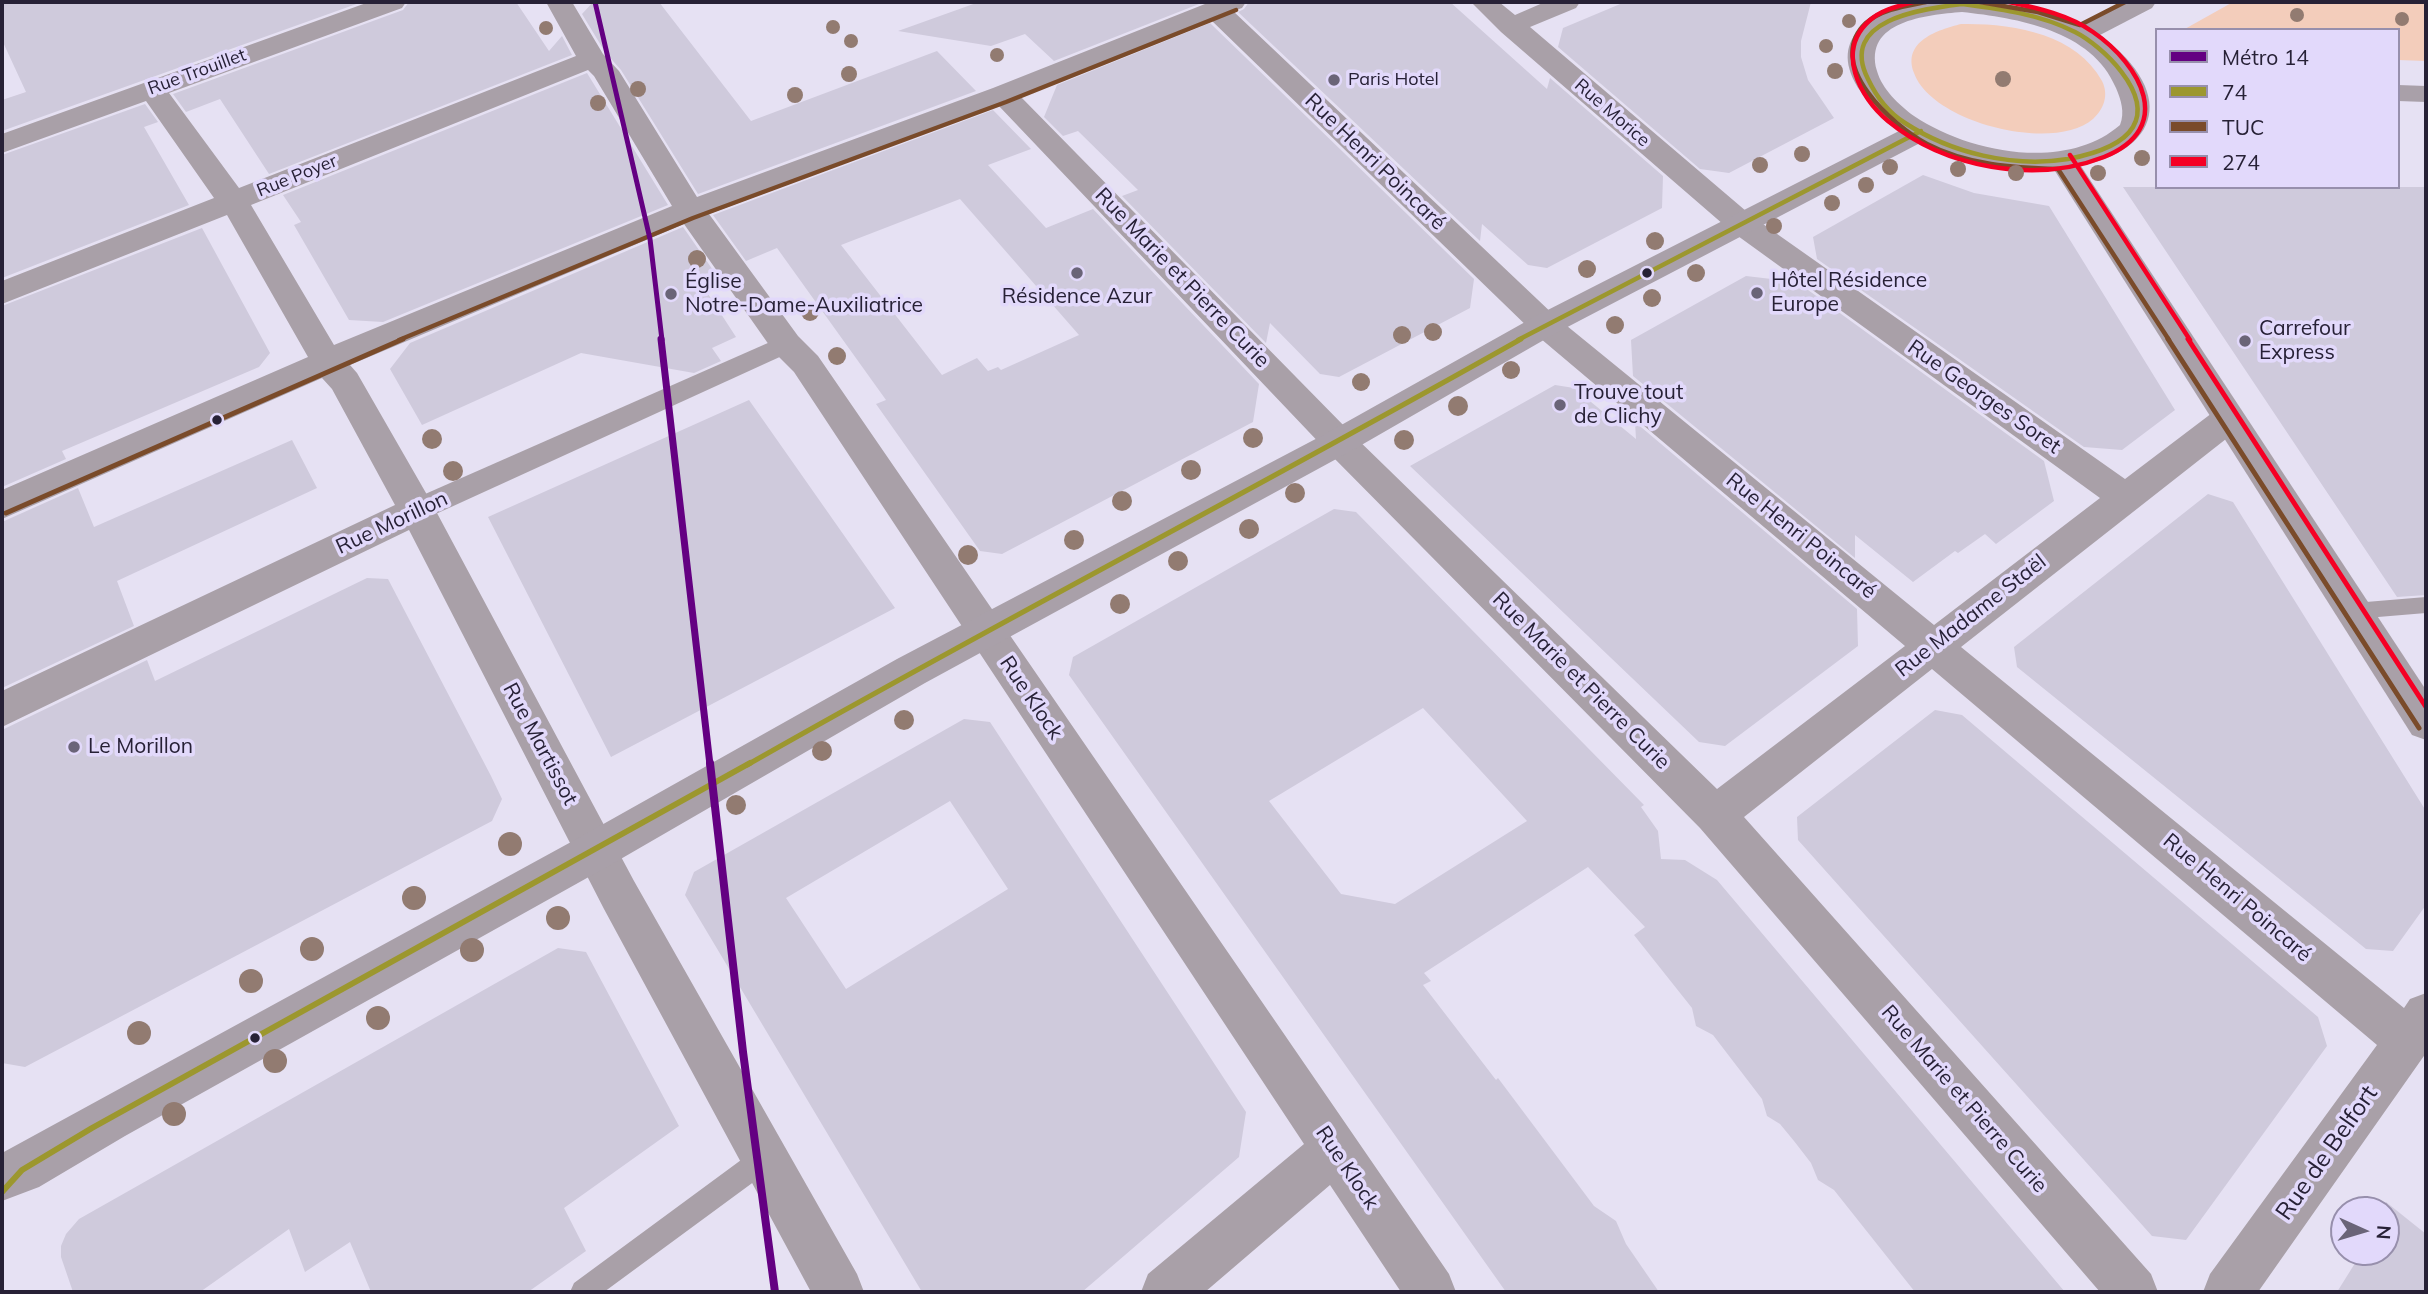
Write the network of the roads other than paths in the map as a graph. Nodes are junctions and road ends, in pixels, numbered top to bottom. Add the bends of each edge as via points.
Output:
1 (393, 2) edge
2 (559, 2) edge
3 (1483, 2) edge
4 (1567, 2) edge
5 (2143, 2) edge
6 (1224, 5) edge
7 (1887, 8) edge
8 (1510, 26) junction
9 (2081, 35) junction
10 (592, 59) junction
11 (2143, 80) edge
12 (152, 88) junction
13 (2400, 93) edge
14 (1003, 94) junction
15 (2426, 94) edge
16 (1921, 131) junction
17 (2, 144) edge
18 (2063, 160) junction
19 (232, 201) junction
20 (690, 210) junction
21 (1742, 224) junction
22 (2, 293) edge
23 (1545, 326) junction
24 (786, 344) junction
25 (327, 362) junction
26 (2228, 419) junction
27 (1339, 442) junction
28 (2124, 496) junction
29 (2, 505) edge
30 (417, 510) junction
31 (2426, 605) edge
32 (2354, 611) junction
33 (986, 631) junction
34 (1933, 645) junction
35 (2, 710) edge
36 (2426, 723) edge
37 (1715, 815) junction
38 (597, 850) junction
39 (2417, 1028) edge
40 (1335, 1149) junction
41 (765, 1158) junction
42 (9, 1180) edge
43 (583, 1292) edge
44 (839, 1292) edge
45 (1166, 1292) edge
46 (1430, 1292) edge
47 (2133, 1292) edge
48 (2228, 1292) edge

1 - 12 street, Rue Trouillet
2 - 10 street, Rue Klock
3 - 8 street, Rue Morice
4 - 8 street
5 - 9 main road
6 - 14 street
6 - 23 street, Rue Henri Poincaré
7 - 9 main road via 1993,6 2047,20
7 - 16 main road via 1860,52 1862,71 1883,104
8 - 21 street, Rue Morice
9 - 11 main road
10 - 19 street, Rue Poyer
10 - 20 street, Rue Klock via 605,71
11 - 18 main road via 2138,114 2130,131 2101,152
12 - 17 street, Rue Trouillet
12 - 19 street, Rue Martissot
13 - 15 main road
14 - 20 street
14 - 27 street, Rue Marie et Pierre Curie
16 - 18 main road via 1975,152 2033,161
16 - 21 main road
18 - 26 street
19 - 22 street, Rue Poyer
19 - 25 street, Rue Martissot
20 - 24 street, Rue Klock
20 - 25 street
21 - 23 main road
21 - 28 street, Rue Georges Soret
23 - 27 main road
23 - 34 street, Rue Henri Poincaré
24 - 30 street, Rue Morillon
24 - 33 street, Rue Klock via 806,364
25 - 29 street
25 - 30 street, Rue Martissot via 345,381
26 - 28 street, Rue Madame Staël
26 - 32 street
27 - 33 main road
27 - 37 street, Rue Marie et Pierre Curie
28 - 34 street, Rue Madame Staël
30 - 35 street, Rue Morillon
30 - 38 street, Rue Martissot
31 - 32 lane
32 - 36 street
33 - 38 main road
33 - 40 street, Rue Klock
34 - 37 street, Rue Madame Staël
34 - 39 street, Rue Henri Poincaré
37 - 47 street, Rue Marie et Pierre Curie
38 - 41 street, Rue Martissot
38 - 42 main road via 108,1119
39 - 48 street, Rue de Belfort
40 - 45 street
40 - 46 street, Rue Klock
41 - 43 lane
41 - 44 street, Rue Martissot

